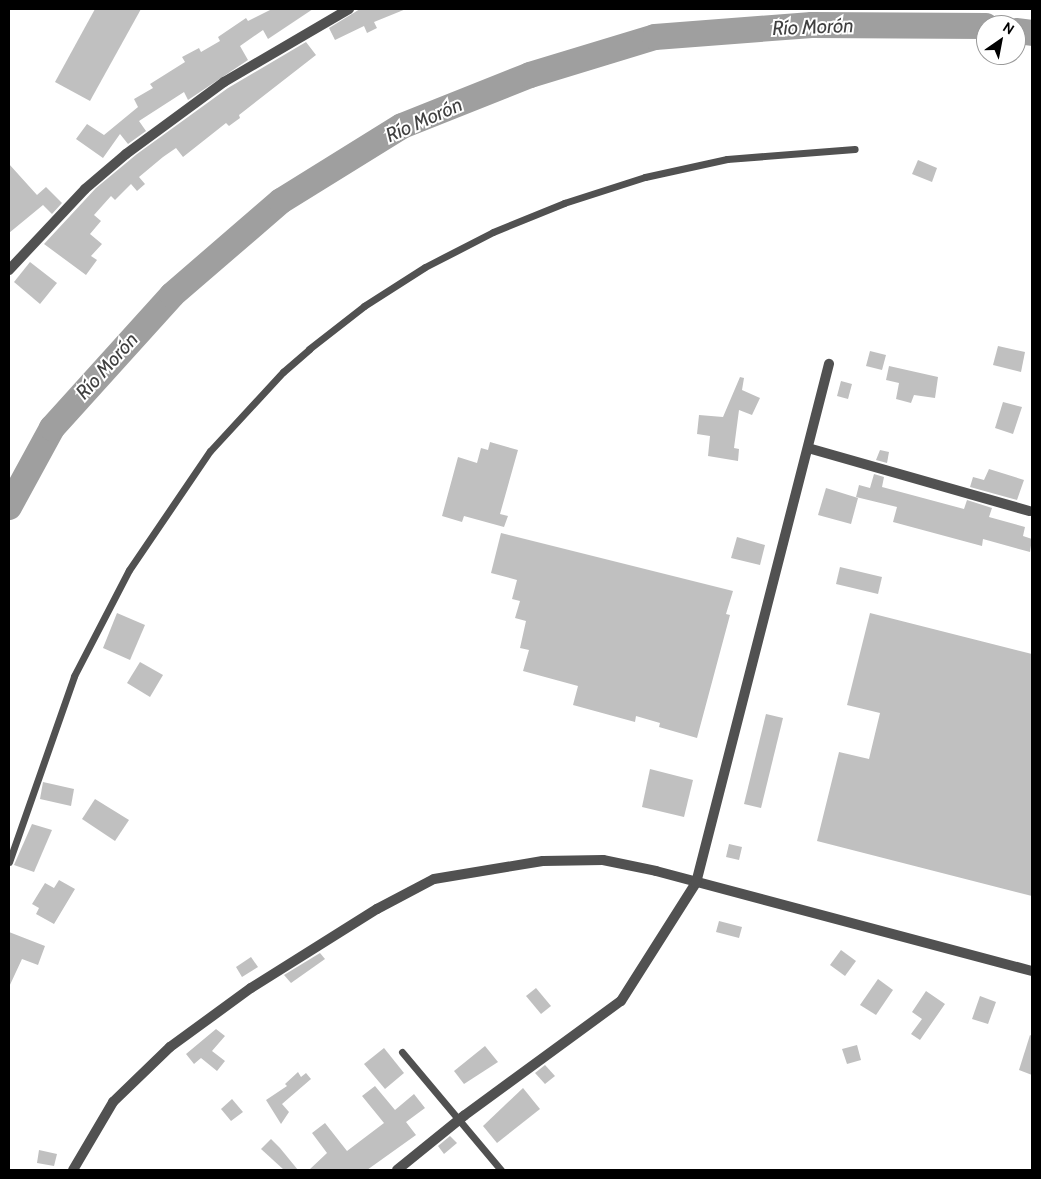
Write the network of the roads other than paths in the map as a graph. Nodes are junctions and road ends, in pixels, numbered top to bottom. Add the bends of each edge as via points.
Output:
1 (349, 9) edge
2 (855, 149) dead end
3 (10, 265) edge
4 (829, 364) dead end
5 (808, 448) junction
6 (1029, 510) dead end
7 (9, 862) edge
8 (696, 883) junction
9 (1032, 971) edge
10 (402, 1052) dead end
11 (458, 1121) junction
12 (72, 1170) edge
13 (397, 1170) edge
14 (501, 1170) edge

1 - 3 street via 224,82 126,154 85,189
2 - 7 lane via 727,159 645,177 564,203 493,232 425,267 364,306 309,349 283,372 210,452 129,570 74,676
4 - 5 street
5 - 6 street
5 - 8 street
8 - 9 street
8 - 11 street via 621,1001
8 - 12 street via 604,860 552,860 434,879 418,886 251,988 147,1066 113,1102
10 - 11 lane
11 - 13 street
11 - 14 lane

